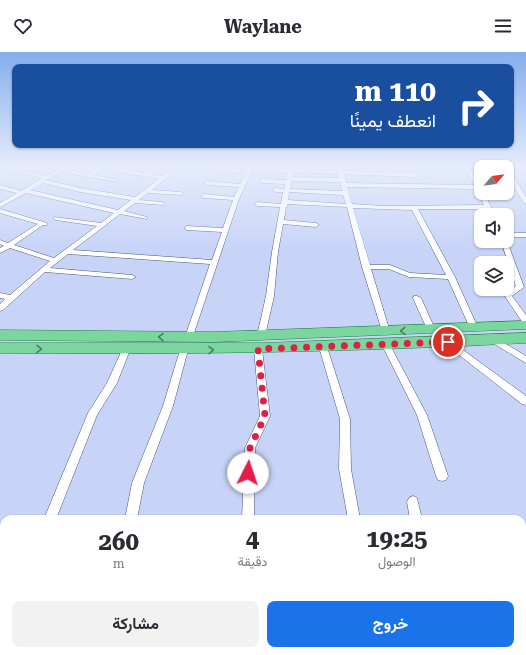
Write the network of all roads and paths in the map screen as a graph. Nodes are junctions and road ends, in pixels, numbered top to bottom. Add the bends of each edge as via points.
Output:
1 (18, 195) edge
2 (39, 195) edge
3 (108, 195) edge
4 (141, 195) edge
5 (238, 195) edge
6 (286, 195) edge
7 (347, 195) edge
8 (204, 196) dead end
9 (236, 199) junction
10 (135, 200) junction
11 (484, 200) edge
12 (162, 204) dead end
13 (257, 204) dead end
14 (285, 204) junction
15 (0, 205) edge
16 (488, 207) joint
17 (350, 208) junction
18 (414, 209) junction
19 (0, 211) edge
20 (120, 212) junction
21 (56, 218) dead end
22 (145, 218) dead end
23 (282, 222) junction
24 (102, 225) junction
25 (316, 225) dead end
26 (187, 228) dead end
27 (226, 230) junction
28 (514, 235) edge
29 (526, 235) edge
30 (0, 242) edge
31 (8, 245) junction
32 (506, 248) edge
33 (0, 251) edge
34 (68, 252) junction
35 (56, 261) junction
36 (215, 262) junction
37 (366, 267) junction
38 (43, 270) junction
39 (132, 277) dead end
40 (452, 277) junction
41 (0, 295) edge
42 (10, 298) junction
43 (417, 298) dead end
44 (0, 308) edge
45 (526, 321) edge
46 (526, 325) edge
47 (480, 328) junction
48 (431, 330) junction
49 (0, 335) edge
50 (526, 338) edge
51 (386, 339) junction
52 (494, 340) junction
53 (260, 342) junction
54 (448, 342) junction
55 (186, 343) junction
56 (323, 347) junction
57 (0, 348) edge
58 (126, 350) junction
59 (526, 360) edge
60 (526, 401) edge
61 (442, 476) dead end
62 (413, 502) dead end
63 (52, 515) edge
64 (132, 515) edge
65 (248, 515) edge
66 (353, 515) edge
67 (415, 515) edge

1 - 15 street
2 - 20 street
3 - 10 street
4 - 10 street
5 - 9 street
6 - 14 street
7 - 17 street
8 - 9 street
9 - 27 street
10 - 12 street
10 - 20 street
11 - 16 street
13 - 14 street
14 - 17 street
14 - 23 street
16 - 18 street
17 - 18 street
17 - 37 street
18 - 40 street
19 - 31 street via 46,224
20 - 22 street
20 - 24 street
21 - 24 street
23 - 25 street
23 - 53 street
24 - 34 street
26 - 27 street
27 - 36 street
28 - 29 street
30 - 31 street
31 - 33 street
31 - 35 street
32 - 45 street via 520,287 508,295
34 - 35 street
34 - 36 street
35 - 38 street
36 - 55 street
37 - 40 street via 390,267 409,275
37 - 51 street
38 - 39 street
38 - 42 street
40 - 47 street
41 - 42 street
42 - 44 street
43 - 48 street
46 - 47 main road
47 - 48 main road
47 - 52 main road
48 -> 51 main road
55 -> 49 main road
50 - 52 main road
51 - 53 main road
51 - 54 main road
51 - 56 main road
51 - 61 street via 422,415
52 - 54 main road
52 - 59 street
53 - 55 main road
53 - 56 main road
53 - 65 street via 265,416 250,448
54 - 60 street
55 - 58 main road
55 - 64 street via 168,406 138,483
56 - 66 street via 345,419 345,469
57 -> 58 main road
58 - 63 street via 105,398 93,413
62 - 67 street

